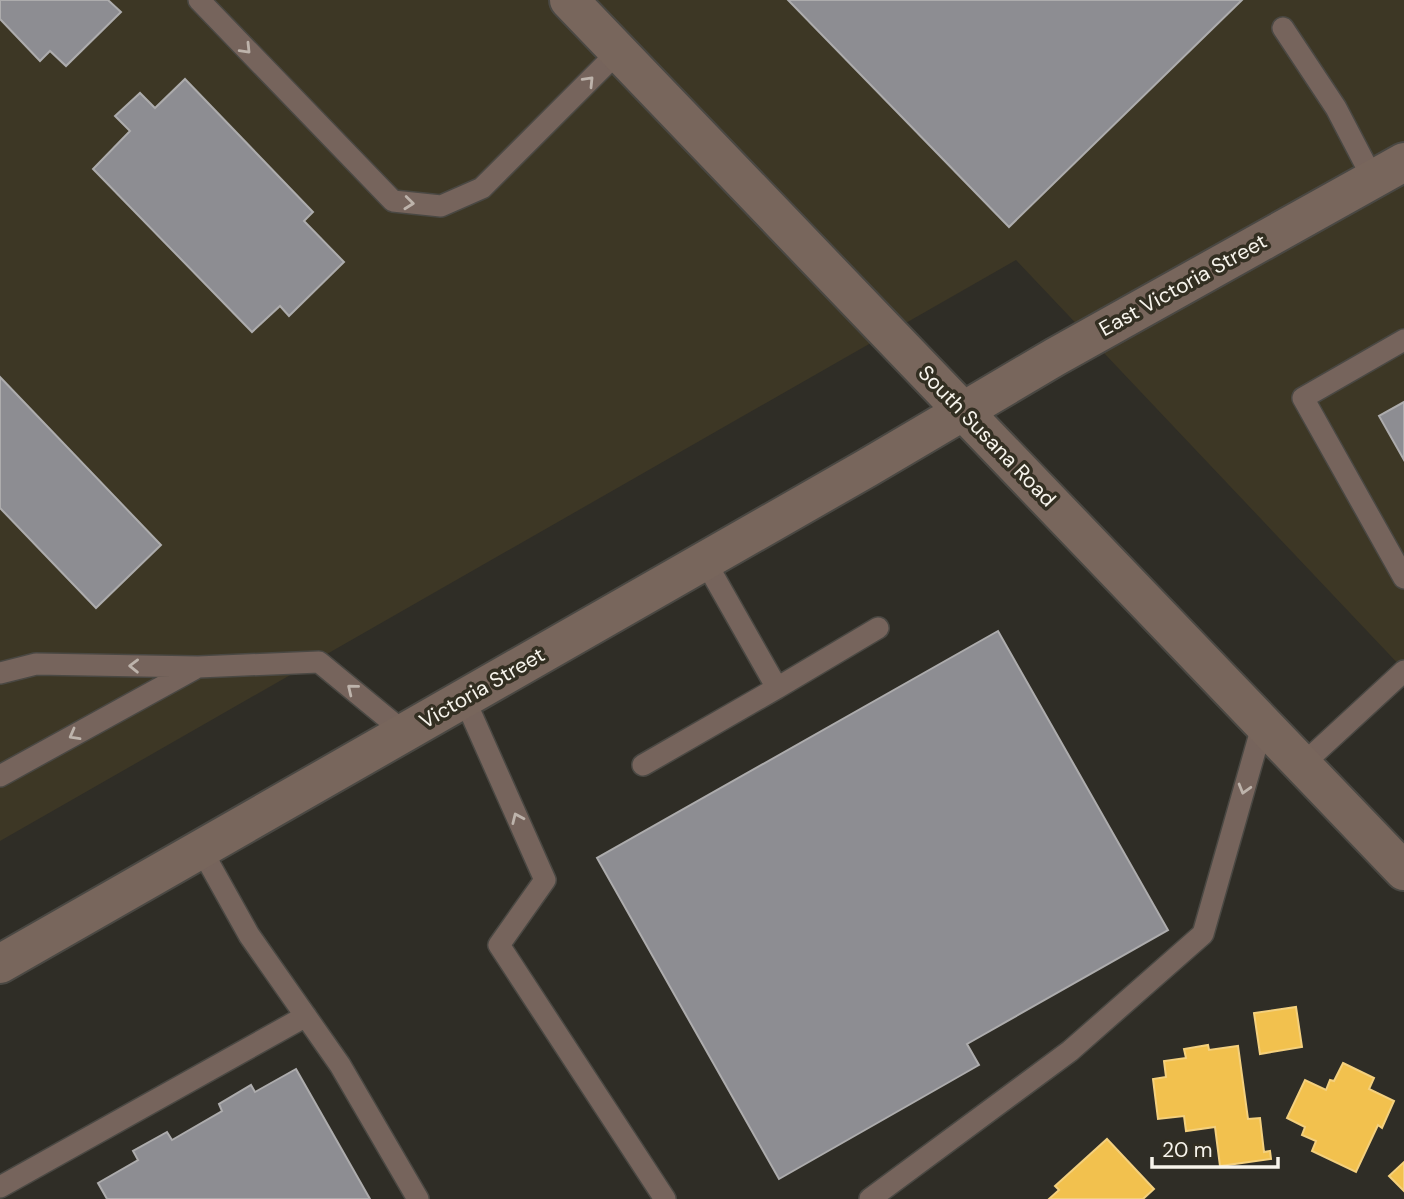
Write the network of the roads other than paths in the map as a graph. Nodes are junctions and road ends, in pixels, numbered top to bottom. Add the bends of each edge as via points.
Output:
1 (199, 0) edge
2 (569, 0) edge
3 (1283, 28) dead end
4 (619, 51) junction
5 (1389, 170) edge
6 (1404, 340) edge
7 (963, 410) junction
8 (705, 561) junction
9 (1404, 578) edge
10 (878, 628) dead end
11 (198, 667) junction
12 (1404, 671) edge
13 (0, 673) edge
14 (777, 688) junction
15 (464, 698) junction
16 (1263, 723) junction
17 (404, 732) junction
18 (643, 765) dead end
19 (1302, 765) junction
20 (0, 776) edge
21 (201, 849) junction
22 (1404, 871) edge
23 (0, 964) edge
24 (306, 1016) junction
25 (0, 1186) edge
26 (418, 1199) edge
27 (665, 1199) edge
28 (870, 1199) edge

1 -> 4 lane via 393,201 441,206 482,188
2 - 4 street, South Susana Road
3 - 5 lane via 1336,108
4 - 7 street, South Susana Road
5 - 7 street, East Victoria Street
6 - 9 lane via 1303,398
7 - 8 street, Victoria Street
7 - 16 street, South Susana Road
8 - 14 lane
8 - 15 street, Victoria Street
10 - 14 lane
11 -> 13 lane via 36,664
17 -> 11 lane via 319,662
11 -> 20 lane
12 - 19 lane
14 - 18 lane
15 - 17 street, Victoria Street
27 -> 15 lane via 499,945 545,880
16 - 19 street, South Susana Road
16 -> 28 lane via 1203,934 1070,1051
17 - 21 street, Victoria Street
19 - 22 street, South Susana Road
21 - 23 street, Victoria Street
21 - 24 lane via 249,935
24 - 25 lane
24 - 26 lane

